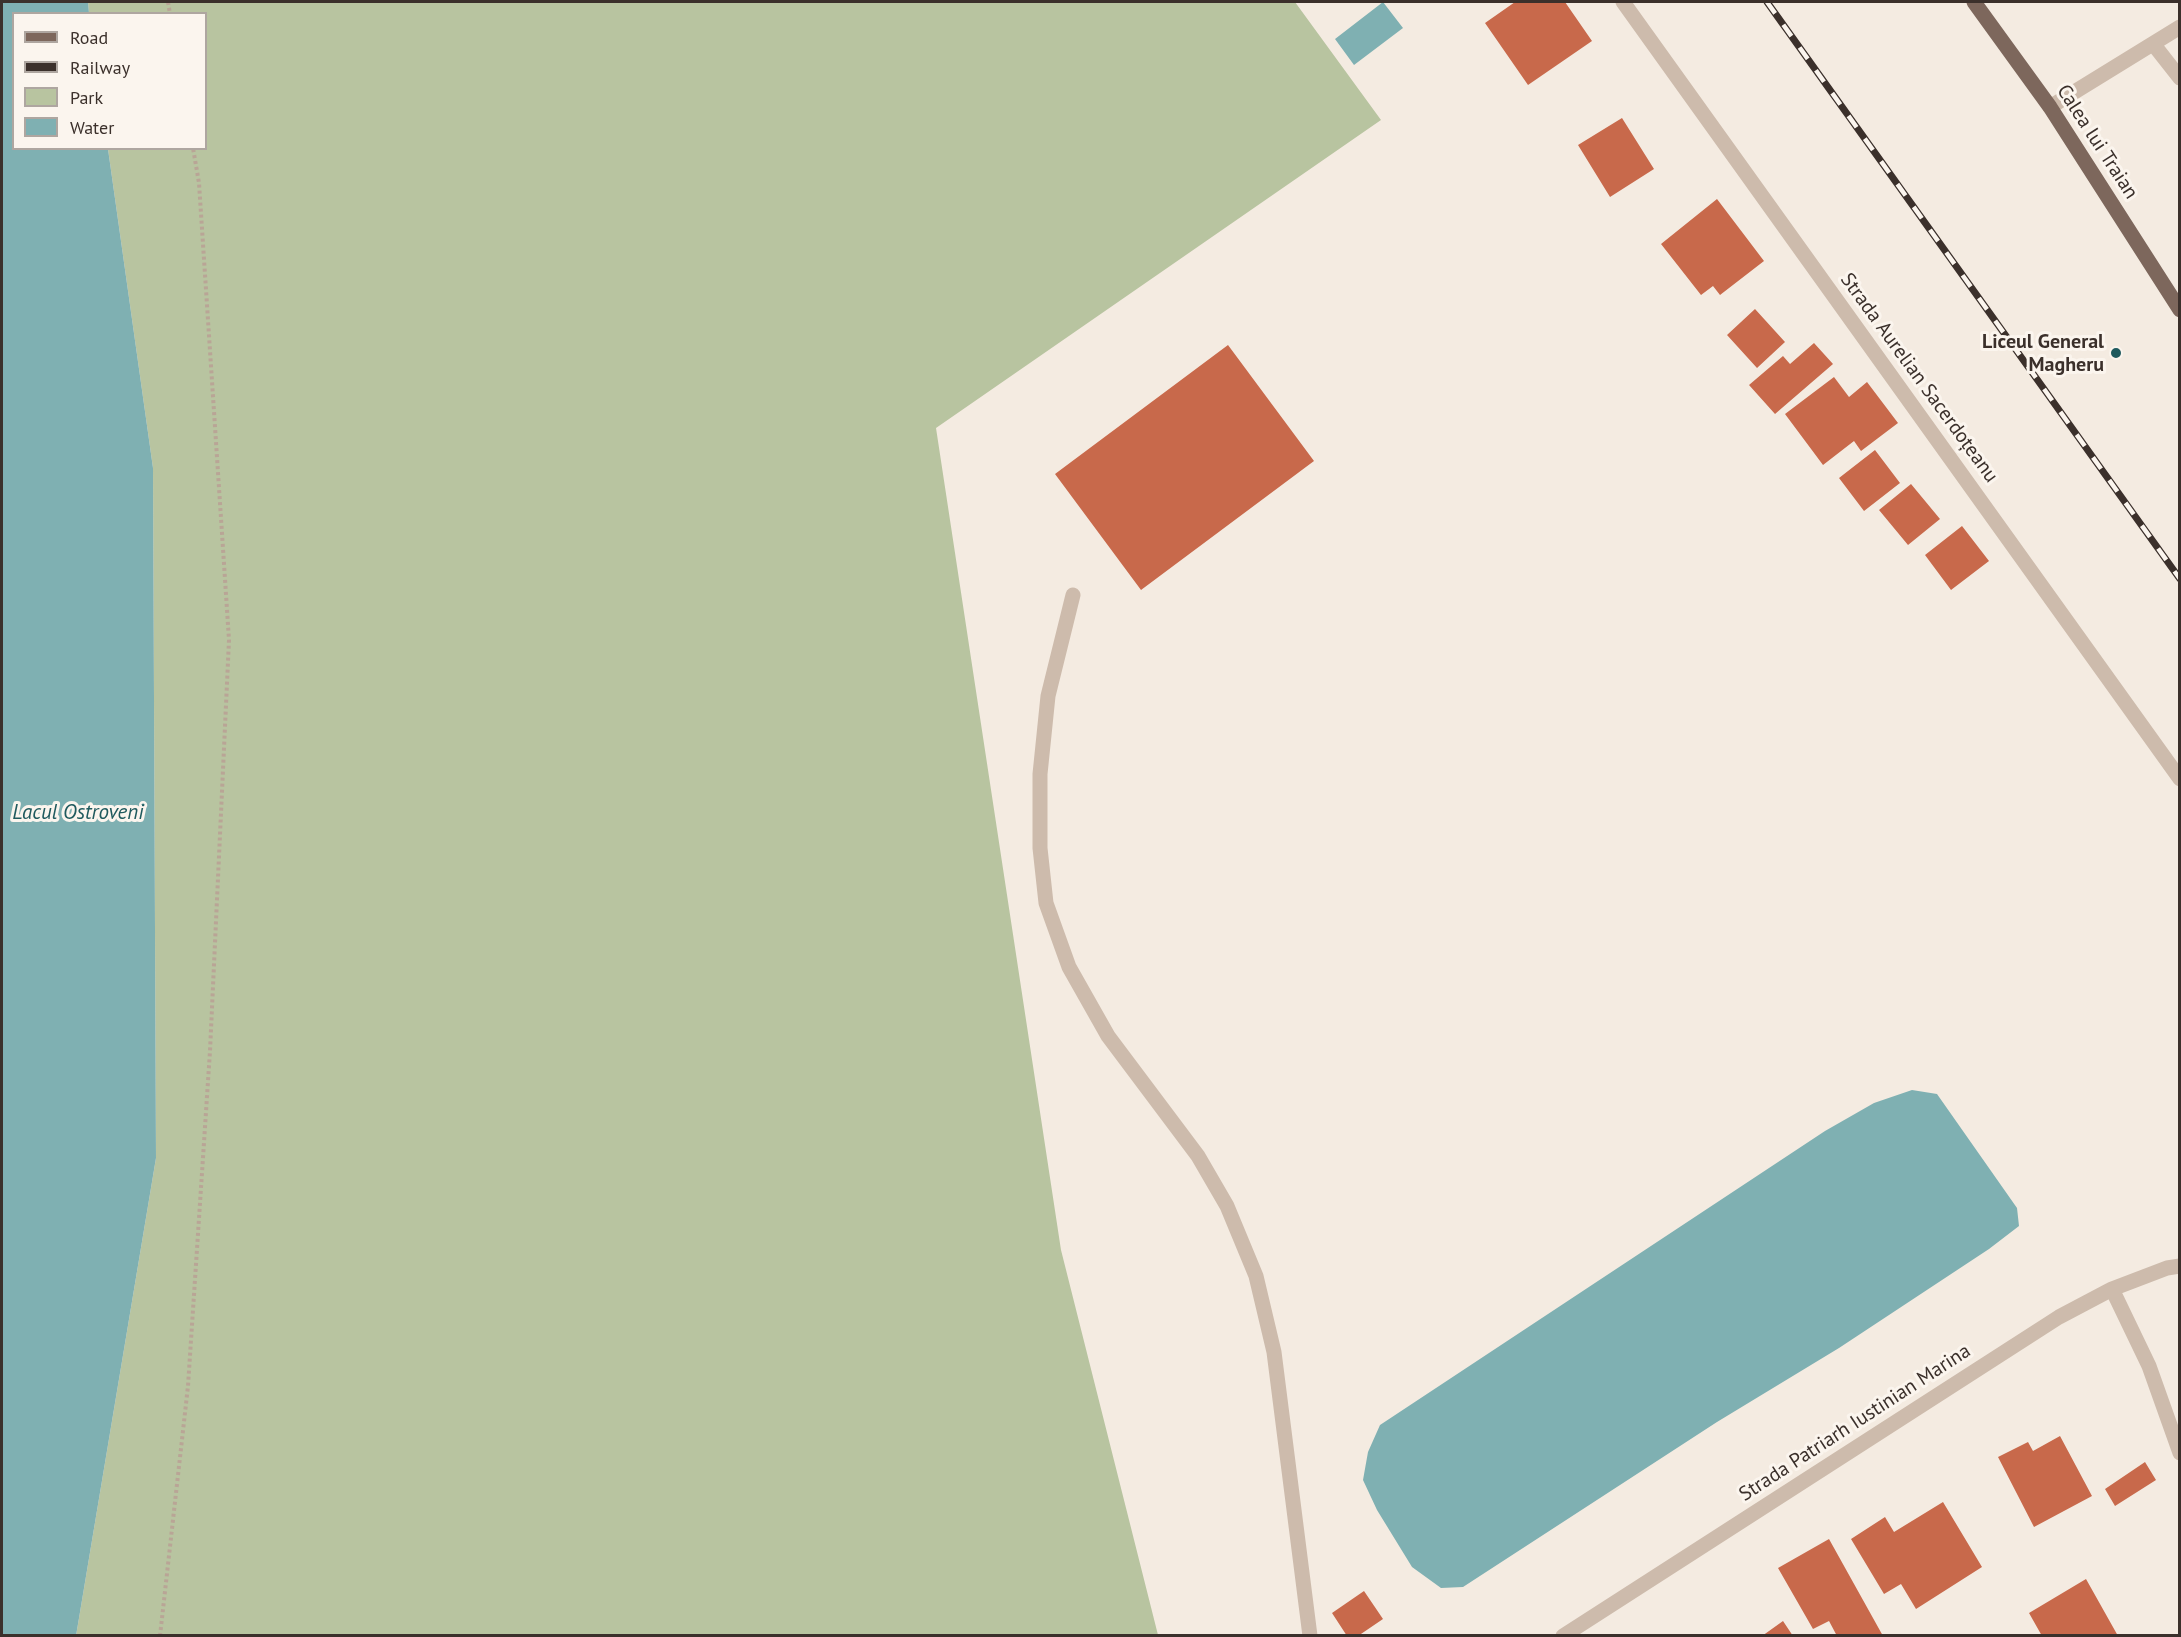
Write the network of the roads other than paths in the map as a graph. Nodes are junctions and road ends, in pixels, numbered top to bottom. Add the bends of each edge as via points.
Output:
1 (1623, 2) edge
2 (1974, 2) edge
3 (2180, 27) edge
4 (2154, 45) junction
5 (2180, 78) edge
6 (2050, 107) junction
7 (2180, 310) edge
8 (1073, 595) dead end
9 (2180, 779) edge
10 (2180, 1266) edge
11 (2112, 1289) junction
12 (2180, 1453) edge
13 (1310, 1635) edge
14 (1563, 1635) edge

1 - 9 street, Strada Aurelian Sacerdoțeanu
2 - 6 main road, Calea lui Traian
3 - 4 street
4 - 5 street
4 - 6 street
6 - 7 main road, Calea lui Traian
8 - 13 street via 1048,696 1040,774 1040,848 1046,903 1069,967 1108,1036 1198,1156 1227,1206 1256,1276 1274,1352
10 - 11 street, Strada Patriarh Iustinian Marina
11 - 12 street via 2149,1366
11 - 14 street, Strada Patriarh Iustinian Marina via 2059,1317

